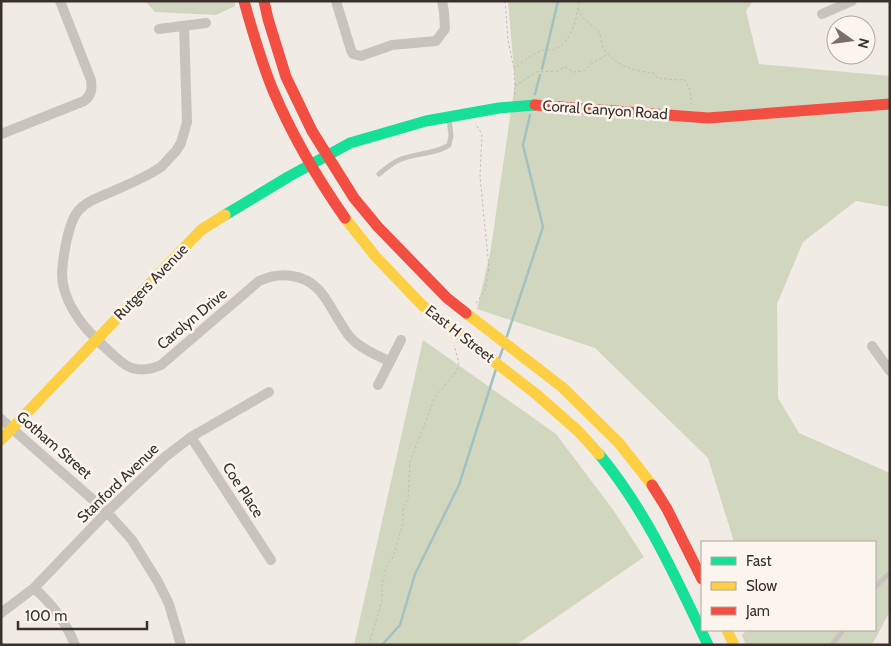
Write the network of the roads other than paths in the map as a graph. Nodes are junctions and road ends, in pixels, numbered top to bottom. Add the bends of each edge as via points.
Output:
1 (60, 1) edge
2 (244, 1) edge
3 (264, 1) edge
4 (336, 1) edge
5 (442, 1) edge
6 (852, 1) edge
7 (822, 14) dead end
8 (206, 23) dead end
9 (184, 26) junction
10 (159, 29) dead end
11 (890, 104) edge
12 (448, 117) junction
13 (1, 134) edge
14 (327, 156) junction
15 (311, 165) junction
16 (379, 174) dead end
17 (96, 340) junction
18 (401, 340) dead end
19 (872, 346) dead end
20 (390, 362) junction
21 (890, 371) edge
22 (378, 385) dead end
23 (269, 392) dead end
24 (1, 419) edge
25 (12, 429) junction
26 (191, 437) junction
27 (1, 440) edge
28 (108, 512) junction
29 (270, 560) dead end
30 (890, 573) edge
31 (701, 577) edge
32 (876, 586) edge
33 (34, 588) junction
34 (1, 613) edge
35 (701, 630) edge
36 (701, 631) edge
37 (727, 631) edge
38 (842, 631) edge
39 (75, 645) edge
40 (181, 645) edge
41 (708, 645) edge
42 (734, 645) edge
43 (832, 645) edge

1 - 13 street via 89,73 92,91 89,98
2 - 15 main road, East H Street via 271,84
3 - 14 main road, East H Street via 286,77
4 - 5 street via 351,50 361,56 392,45 436,41 444,29
6 - 7 street
8 - 9 street
9 - 10 street
9 - 17 street, Carolyn Drive via 187,122 181,143 161,167 88,202 77,212 71,224 62,282 79,321
11 - 12 main road, Corral Canyon Road via 708,118 537,104
12 - 14 main road, Corral Canyon Road via 350,143
12 - 16 lane via 450,145 397,160
14 - 15 main road, Rutgers Avenue
14 - 31 main road, East H Street via 354,198 378,227 447,298 562,388 619,443 667,509
15 - 17 main road, Rutgers Avenue via 201,230
15 - 35 main road, East H Street via 374,255 425,307 540,396 597,452 645,518
17 - 20 street, Carolyn Drive via 128,366 139,370 151,369 161,365 259,281 288,275 314,286 351,338
17 - 25 main road, Rutgers Avenue
18 - 20 street
19 - 21 street
20 - 22 street
23 - 26 street, Stanford Avenue
24 - 25 street, Gotham Street
25 - 27 main road, Rutgers Avenue
25 - 28 street, Gotham Street
26 - 28 street, Stanford Avenue via 165,457
26 - 29 street, Coe Place
28 - 33 street, Stanford Avenue
28 - 40 street, Gotham Street via 132,540 158,582 169,604
30 - 32 lane
33 - 34 street, Stanford Avenue
33 - 39 street via 56,610
36 - 41 main road, East H Street
37 - 42 main road
38 - 43 lane

